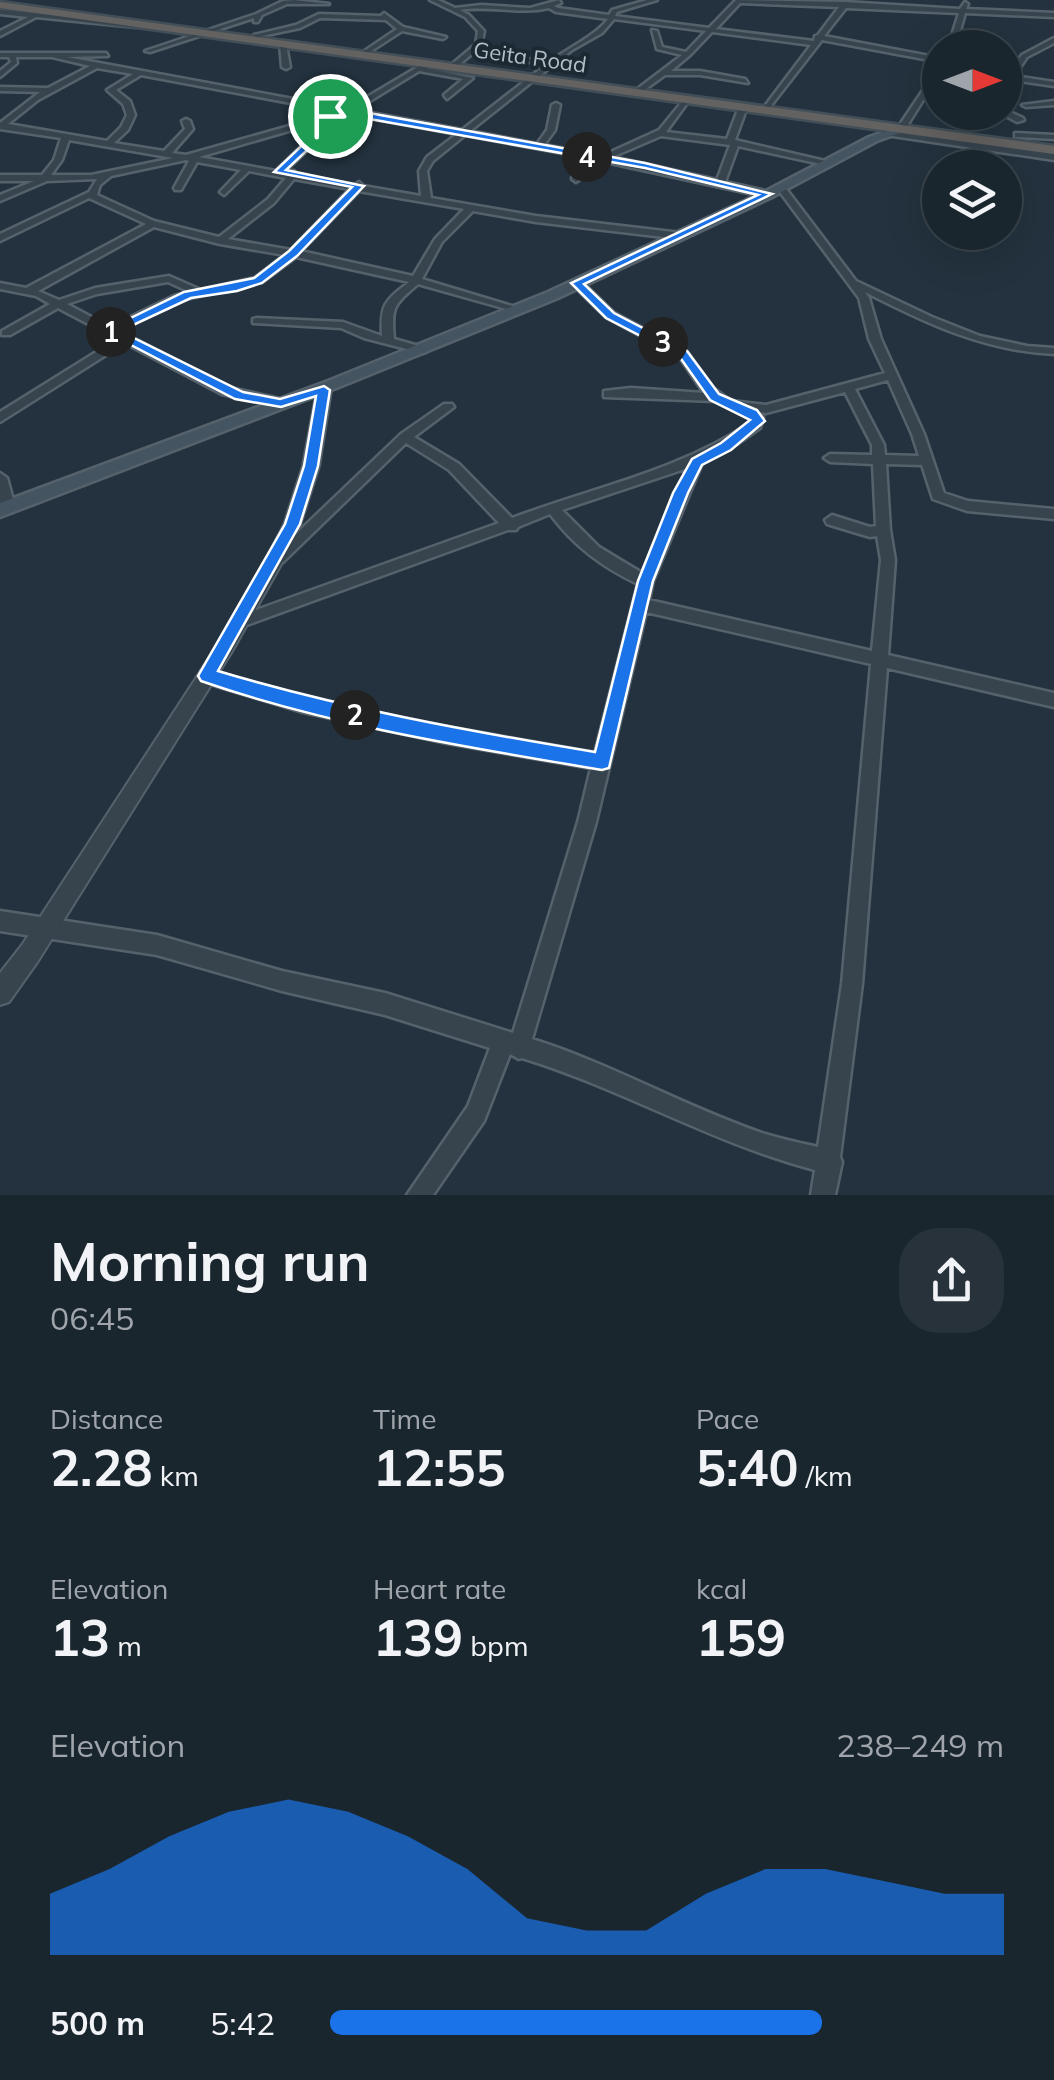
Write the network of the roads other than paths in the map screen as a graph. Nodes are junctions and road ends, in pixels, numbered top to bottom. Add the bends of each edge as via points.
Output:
1 (434, 0) edge
2 (563, 0) edge
3 (654, 0) edge
4 (739, 0) edge
5 (967, 0) edge
6 (288, 1) edge
7 (445, 2) edge
8 (488, 2) edge
9 (902, 3) edge
10 (326, 4) dead end
11 (845, 4) edge
12 (346, 6) dead end
13 (551, 6) junction
14 (0, 8) edge
15 (457, 9) junction
16 (962, 10) junction
17 (41, 13) junction
18 (258, 15) junction
19 (1054, 15) edge
20 (609, 16) junction
21 (389, 18) junction
22 (713, 28) junction
23 (401, 29) junction
24 (956, 30) edge
25 (654, 31) dead end
26 (199, 32) junction
27 (0, 34) edge
28 (443, 37) dead end
29 (262, 39) junction
30 (815, 40) junction
31 (1050, 42) edge
32 (283, 44) junction
33 (148, 51) dead end
34 (1054, 53) edge
35 (688, 54) junction
36 (0, 55) edge
37 (12, 55) junction
38 (106, 55) dead end
39 (362, 55) junction
40 (55, 57) junction
41 (525, 59) dead end
42 (1022, 59) edge
43 (922, 62) edge
44 (94, 66) junction
45 (423, 66) junction
46 (551, 66) junction
47 (286, 67) dead end
48 (454, 67) junction
49 (140, 73) junction
50 (660, 73) junction
51 (1054, 73) edge
52 (0, 75) edge
53 (533, 78) junction
54 (1022, 79) edge
55 (746, 81) dead end
56 (1042, 82) junction
57 (1054, 84) edge
58 (0, 89) edge
59 (48, 90) junction
60 (922, 91) edge
61 (639, 92) junction
62 (447, 97) dead end
63 (276, 98) junction
64 (686, 99) junction
65 (556, 104) dead end
66 (1054, 104) edge
67 (1026, 106) dead end
68 (744, 107) junction
69 (261, 110) dead end
70 (766, 110) junction
71 (347, 112) junction
72 (330, 116) junction
73 (186, 121) dead end
74 (1, 126) edge
75 (893, 131) junction
76 (463, 134) junction
77 (660, 134) junction
78 (1018, 134) dead end
79 (66, 136) junction
80 (1054, 136) edge
81 (732, 142) junction
82 (116, 143) junction
83 (538, 148) junction
84 (168, 152) junction
85 (1054, 154) edge
86 (195, 156) junction
87 (584, 156) junction
88 (600, 159) junction
89 (830, 163) junction
90 (248, 166) junction
91 (124, 172) junction
92 (279, 172) junction
93 (294, 174) junction
94 (49, 176) junction
95 (107, 176) junction
96 (0, 178) edge
97 (576, 179) dead end
98 (721, 181) junction
99 (359, 186) junction
100 (178, 188) dead end
101 (774, 191) junction
102 (224, 192) dead end
103 (91, 194) junction
104 (0, 198) edge
105 (426, 198) junction
106 (470, 208) junction
107 (151, 225) junction
108 (681, 236) junction
109 (0, 238) edge
110 (220, 241) junction
111 (293, 254) junction
112 (416, 281) junction
113 (854, 282) junction
114 (577, 283) junction
115 (0, 286) edge
116 (29, 291) junction
117 (200, 293) junction
118 (57, 304) junction
119 (517, 309) junction
120 (257, 320) dead end
121 (110, 331) junction
122 (6, 332) dead end
123 (124, 339) junction
124 (388, 340) junction
125 (422, 350) junction
126 (1054, 351) edge
127 (889, 376) junction
128 (848, 386) junction
129 (324, 390) junction
130 (608, 394) dead end
131 (714, 397) junction
132 (281, 403) junction
133 (738, 406) junction
134 (448, 408) dead end
135 (0, 418) edge
136 (405, 438) junction
137 (830, 458) dead end
138 (880, 460) junction
139 (927, 461) junction
140 (696, 462) junction
141 (0, 478) edge
142 (4, 508) edge
143 (553, 508) junction
144 (1054, 514) edge
145 (832, 520) dead end
146 (511, 526) junction
147 (883, 530) junction
148 (275, 560) junction
149 (646, 581) junction
150 (639, 604) junction
151 (239, 622) junction
152 (878, 659) junction
153 (207, 676) junction
154 (1054, 700) edge
155 (602, 762) junction
156 (0, 921) edge
157 (46, 927) junction
158 (0, 994) edge
159 (511, 1046) junction
160 (830, 1162) junction
161 (419, 1195) edge
162 (824, 1195) edge

1 - 7 street
2 - 13 street
3 - 20 street
4 - 11 street
4 - 22 street
5 - 16 street
6 - 10 street
6 - 18 street
7 - 15 street
8 - 13 street via 532,11
8 - 15 street
9 - 11 street
9 - 16 street
11 - 30 street
12 - 21 street
13 - 20 street
14 - 17 highway, Geita Road
15 - 48 street via 482,36
16 - 19 street
16 - 24 street
17 - 26 highway, Geita Road
17 - 27 street
18 - 26 street
18 - 29 street via 252,28
20 - 22 street
20 - 46 street via 600,32
21 - 23 street
21 - 29 street via 319,16
22 - 30 street
22 - 35 street
23 - 28 street
23 - 39 street
25 - 35 street via 659,48
26 - 29 highway, Geita Road
26 - 33 street
29 - 32 highway, Geita Road
30 - 43 street
30 - 70 street
31 - 34 street
31 - 42 street
32 - 39 highway, Geita Road
32 - 47 street
35 - 50 street
36 - 37 street
37 - 40 street
37 - 52 street via 15,62
38 - 40 street
39 - 45 highway, Geita Road
40 - 44 street
41 - 46 street
44 - 49 street
44 - 59 street
45 - 48 highway, Geita Road
45 - 62 street via 468,78
45 - 71 street
46 - 53 street
48 - 53 highway, Geita Road
49 - 63 street
49 - 82 street via 112,90 132,115
50 - 55 street
50 - 61 street
51 - 56 street
53 - 61 highway, Geita Road
53 - 76 street
54 - 56 street
56 - 57 street
58 - 59 street
59 - 74 street
60 - 75 street
61 - 64 highway, Geita Road
63 - 69 street
63 - 71 street
64 - 68 highway, Geita Road
64 - 77 street
65 - 83 street via 551,130
66 - 67 street
68 - 70 highway, Geita Road
68 - 81 street
70 - 75 highway, Geita Road
71 - 72 street
71 - 76 street
72 - 86 street
72 - 92 street
73 - 84 street via 189,130
74 - 79 street
75 - 85 highway, Geita Road
75 - 89 main road
76 - 83 street
76 - 105 street via 425,164
77 - 81 street
77 - 88 street
78 - 80 street
79 - 82 street
79 - 94 street
81 - 89 street
81 - 98 street
82 - 84 street
82 - 91 street
83 - 87 street
84 - 86 street
86 - 90 street
86 - 91 street
86 - 100 street
87 - 88 street
87 - 97 street
88 - 98 street
89 - 101 main road
90 - 92 street
90 - 102 street
91 - 95 street
92 - 93 street
93 - 99 street
93 - 110 street
94 - 95 street
94 - 96 street
94 - 104 street
95 - 103 street
98 - 101 street
99 - 105 street
99 - 111 street
101 - 108 main road
101 - 113 street
103 - 107 street
103 - 109 street
105 - 106 street
106 - 108 street
106 - 112 street via 438,241
107 - 110 street
107 - 116 street
108 - 114 main road
110 - 111 street
111 - 112 street
111 - 117 street via 258,280
112 - 119 street
112 - 124 street via 390,303
113 - 126 street via 999,348
113 - 127 street
114 - 119 main road
114 - 131 street via 610,315 683,354
115 - 116 street
116 - 118 street
117 - 118 street via 165,280 95,290
117 - 121 street
118 - 121 street
118 - 122 street
119 - 125 main road
120 - 124 street via 343,324
121 - 123 street
123 - 132 street via 226,391
123 - 135 street
124 - 125 street
125 - 129 main road
127 - 128 street
127 - 139 street
128 - 133 street via 766,409
128 - 138 street via 874,431
129 - 132 main road
129 - 148 street via 311,466
130 - 131 street
131 - 133 street
132 - 142 main road
133 - 140 street via 757,417 756,426
134 - 136 street
136 - 146 street via 454,466
136 - 148 street
137 - 138 street
138 - 139 street
138 - 147 street
139 - 144 street via 936,492 948,502
140 - 143 street
140 - 149 street
141 - 142 street
143 - 146 street
143 - 149 street via 600,558
145 - 147 street
146 - 151 street
147 - 152 street via 888,560
148 - 151 street
149 - 150 street
150 - 152 street
150 - 155 street
151 - 153 street
152 - 154 street
152 - 160 street
153 - 155 street via 303,705
153 - 157 street
155 - 159 street
156 - 157 street
157 - 158 street
157 - 159 street via 157,945 385,1004
159 - 160 street via 568,1061 767,1146
159 - 161 street
160 - 162 street

